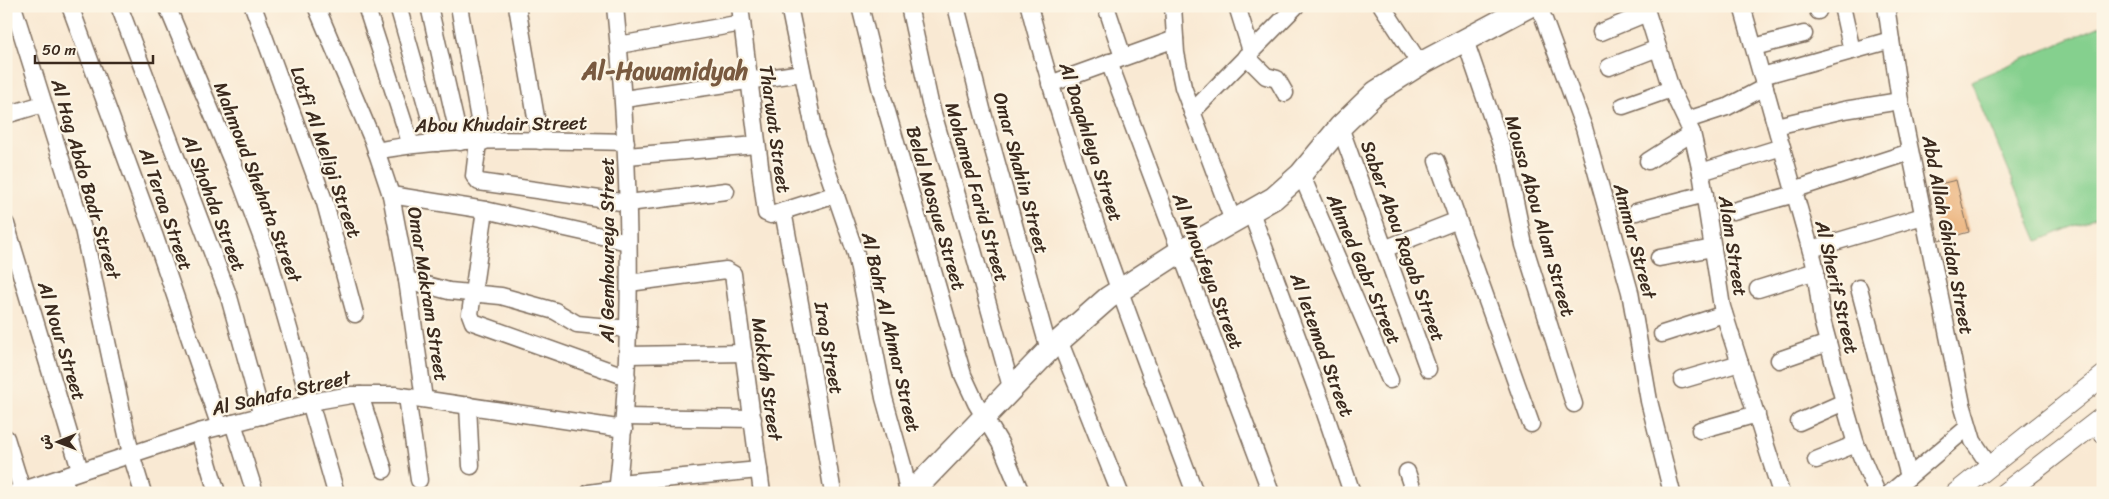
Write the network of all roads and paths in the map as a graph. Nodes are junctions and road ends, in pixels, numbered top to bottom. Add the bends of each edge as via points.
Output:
1 (13, 6) edge
2 (70, 6) edge
3 (119, 6) edge
4 (167, 6) edge
5 (253, 6) edge
6 (316, 6) edge
7 (366, 6) edge
8 (398, 6) edge
9 (429, 6) edge
10 (459, 6) edge
11 (518, 6) edge
12 (615, 6) edge
13 (740, 6) edge
14 (789, 6) edge
15 (860, 6) edge
16 (909, 6) edge
17 (956, 6) edge
18 (1030, 6) edge
19 (1106, 6) edge
20 (1173, 6) edge
21 (1236, 6) edge
22 (1296, 6) edge
23 (1529, 6) edge
24 (1539, 6) edge
25 (1742, 6) edge
26 (1842, 6) edge
27 (1886, 6) edge
28 (1386, 8) edge
29 (1646, 9) edge
30 (1506, 12) edge
31 (742, 23) junction
32 (1601, 32) dead end
33 (1804, 34) dead end
34 (1175, 39) junction
35 (1465, 40) junction
36 (1891, 40) junction
37 (619, 45) junction
38 (1754, 47) junction
39 (1658, 48) junction
40 (1852, 51) junction
41 (1249, 54) junction
42 (1116, 60) junction
43 (1420, 64) junction
44 (1609, 67) dead end
45 (802, 73) junction
46 (748, 81) junction
47 (1763, 82) junction
48 (1050, 84) junction
49 (1671, 88) junction
50 (1285, 93) dead end
51 (624, 99) junction
52 (1900, 102) junction
53 (43, 104) junction
54 (1623, 106) dead end
55 (1192, 112) junction
56 (6, 115) edge
57 (1776, 126) junction
58 (1340, 127) junction
59 (1689, 127) junction
60 (540, 141) junction
61 (460, 142) junction
62 (480, 142) junction
63 (437, 143) junction
64 (410, 145) junction
65 (756, 145) junction
66 (1782, 147) junction
67 (627, 149) junction
68 (376, 151) junction
69 (1910, 152) junction
70 (1437, 161) dead end
71 (1648, 161) dead end
72 (1701, 172) junction
73 (1301, 174) junction
74 (726, 191) dead end
75 (1794, 192) junction
76 (836, 194) junction
77 (1705, 194) junction
78 (391, 195) junction
79 (628, 203) junction
80 (485, 210) junction
81 (783, 211) junction
82 (1733, 211) dead end
83 (1636, 212) dead end
84 (1242, 216) junction
85 (1923, 216) junction
86 (1458, 220) junction
87 (6, 224) edge
88 (628, 242) junction
89 (1713, 248) junction
90 (1384, 249) junction
91 (1811, 249) junction
92 (1180, 252) junction
93 (1659, 258) dead end
94 (1816, 271) junction
95 (407, 280) junction
96 (629, 282) junction
97 (1859, 288) dead end
98 (1119, 289) junction
99 (1758, 289) dead end
100 (472, 293) junction
101 (355, 314) dead end
102 (1724, 314) junction
103 (628, 329) junction
104 (1662, 334) dead end
105 (1828, 343) junction
106 (1054, 345) junction
107 (744, 353) junction
108 (628, 355) junction
109 (1779, 360) dead end
110 (1740, 363) junction
111 (1428, 369) dead end
112 (2103, 376) edge
113 (627, 377) junction
114 (1390, 380) dead end
115 (1682, 380) dead end
116 (1011, 387) junction
117 (360, 395) junction
118 (407, 396) junction
119 (424, 399) junction
120 (1844, 402) junction
121 (310, 404) junction
122 (1574, 404) dead end
123 (468, 405) junction
124 (1757, 414) junction
125 (262, 416) junction
126 (984, 416) junction
127 (753, 419) junction
128 (1798, 422) dead end
129 (624, 423) junction
130 (1531, 424) dead end
131 (227, 425) junction
132 (2101, 425) edge
133 (1968, 427) junction
134 (1700, 430) dead end
135 (199, 432) junction
136 (6, 438) edge
137 (1856, 444) junction
138 (131, 454) junction
139 (1816, 460) dead end
140 (471, 466) dead end
141 (1990, 466) junction
142 (80, 470) junction
143 (384, 470) dead end
144 (759, 470) junction
145 (1407, 472) dead end
146 (63, 477) junction
147 (1909, 477) junction
148 (420, 480) dead end
149 (618, 489) edge
150 (2013, 490) edge
151 (20, 492) edge
152 (68, 493) edge
153 (143, 493) edge
154 (217, 493) edge
155 (254, 493) edge
156 (336, 493) edge
157 (589, 493) edge
158 (762, 493) edge
159 (833, 493) edge
160 (909, 493) edge
161 (1021, 493) edge
162 (1120, 493) edge
163 (1195, 493) edge
164 (1270, 493) edge
165 (1352, 493) edge
166 (1414, 493) edge
167 (1672, 493) edge
168 (1781, 493) edge
169 (1877, 493) edge
170 (1890, 493) edge
171 (1956, 493) edge

1 - 53 street, Al Hag Abdo Badr Street
2 - 131 street, Al Teraa Street
3 - 125 street, Al Shohda Street via 228,297
4 - 121 street, Mahmoud Shehata Street via 257,226 279,289
5 - 101 street, Lotfi Al Meligi Street via 326,203
6 - 68 street, Omar Makram Street
7 - 64 street
8 - 63 street
9 - 61 street
10 - 62 street
11 - 60 street
12 - 37 street, Al Gemhoureya Street
13 - 31 street, Tharwat Street
14 - 45 street, Al Bahr Al Ahmar Street
15 - 126 street, Belal Mosque Street via 963,375
16 - 116 street, Mohamed Farid Street via 930,103
17 - 106 street, Omar Shahin Street via 984,118
18 - 48 street, Al Daqahleya Street
19 - 42 street, Al Mnoufeya Street
20 - 34 street, Al Ietemad Street
21 - 41 street
22 - 41 street
23 - 30 main road
24 - 167 street, Ammar Street via 1584,128 1628,283 1649,401
25 - 38 street, Al Sherif Street
26 - 40 street
27 - 36 street, Abd Allah Ghidan Street
28 - 43 street
29 - 32 street
29 - 39 street, Alam Street
30 - 35 main road
31 - 37 street
31 - 46 street, Tharwat Street
33 - 38 street
34 - 42 street
34 - 55 street, Al Ietemad Street via 1180,77
35 - 43 main road
35 - 122 street, Mousa Abou Alam Street via 1507,162 1524,244
36 - 40 street
36 - 52 street, Abd Allah Ghidan Street
37 - 51 street, Al Gemhoureya Street
38 - 47 street, Al Sherif Street
39 - 44 street
39 - 49 street, Alam Street
40 - 47 street
41 - 50 street via 1266,76 1277,79
41 - 55 street
42 - 48 street
42 - 92 street, Al Mnoufeya Street
43 - 58 main road via 1372,95
45 - 46 street
45 - 76 street, Al Bahr Al Ahmar Street via 816,138
46 - 51 street
46 - 65 street, Tharwat Street
47 - 57 street, Al Sherif Street
47 - 59 street
48 - 98 street, Al Daqahleya Street
49 - 54 street
49 - 59 street, Alam Street
51 - 67 street, Al Gemhoureya Street
52 - 57 street via 1844,110
52 - 69 street, Abd Allah Ghidan Street
53 - 56 street
53 - 138 street, Al Hag Abdo Badr Street via 83,229
55 - 84 street, Al Ietemad Street
57 - 66 street, Al Sherif Street
58 - 73 main road
58 - 90 street, Saber Abou Ragab Street
59 - 71 street
59 - 72 street, Alam Street
60 - 62 street, Abou Khudair Street
60 - 67 street, Abou Khudair Street
61 - 62 street, Abou Khudair Street
61 - 63 street, Abou Khudair Street
62 - 79 street via 474,176 479,182
63 - 64 street, Abou Khudair Street
64 - 68 street, Abou Khudair Street
65 - 67 street, Abou Khudair Street
65 - 81 street, Tharwat Street via 766,213 771,215
66 - 72 street
66 - 75 street, Al Sherif Street
67 - 79 street, Al Gemhoureya Street
68 - 78 street, Omar Makram Street
69 - 75 street
69 - 85 street, Abd Allah Ghidan Street
70 - 86 street
72 - 77 street, Alam Street
73 - 84 main road via 1274,198
73 - 114 street, Ahmed Gabr Street
74 - 79 street
75 - 82 street
75 - 91 street, Al Sherif Street
76 - 81 street, Tharwat Street
76 - 160 street, Al Bahr Al Ahmar Street via 855,250 884,398
77 - 83 street
77 - 89 street, Alam Street
78 - 80 street, Omar Makram Street
78 - 95 street, Omar Makram Street
79 - 88 street, Al Gemhoureya Street
80 - 88 street, Omar Makram Street
80 - 100 street
81 - 159 street, Iraq Street
84 - 92 main road
84 - 165 street, Al Ietemad Street via 1326,413
85 - 91 street
85 - 133 street, Abd Allah Ghidan Street
86 - 90 street
86 - 130 street
87 - 142 street, Al Nour Street
88 - 96 street, Al Gemhoureya Street
89 - 93 street
89 - 102 street, Alam Street
90 - 111 street, Saber Abou Ragab Street
91 - 94 street, Al Sherif Street
92 - 98 main road
92 - 164 street, Al Mnoufeya Street
94 - 99 street
94 - 105 street, Al Sherif Street
95 - 100 street via 449,291
95 - 119 street, Omar Makram Street
96 - 103 street, Al Gemhoureya Street
96 - 107 street, Makkah Street via 730,271 734,277
97 - 147 street
98 - 106 main road
98 - 163 street, Al Daqahleya Street
100 - 103 street via 494,294 558,312 577,324
100 - 113 street via 470,314 473,322
102 - 104 street
102 - 110 street, Alam Street
103 - 108 street, Al Gemhoureya Street
105 - 109 street
105 - 120 street, Al Sherif Street
106 - 116 main road
106 - 162 street, Omar Shahin Street
107 - 108 street
107 - 127 street, Makkah Street
108 - 113 street, Al Gemhoureya Street
110 - 115 street
110 - 124 street, Alam Street
112 - 141 street
113 - 129 street, Al Gemhoureya Street
116 - 126 main road
117 - 118 street, Al Sahafa Street
117 - 121 street, Al Sahafa Street
117 - 143 street
118 - 119 street, Al Sahafa Street
118 - 148 street
119 - 123 street, Al Sahafa Street
120 - 128 street
120 - 137 street, Al Sherif Street
121 - 125 street, Al Sahafa Street
121 - 156 street, Mahmoud Shehata Street
123 - 129 street, Al Sahafa Street
123 - 140 street
124 - 134 street
124 - 168 street, Alam Street
125 - 131 street, Al Sahafa Street
126 - 160 main road
126 - 161 street, Belal Mosque Street via 1000,443
127 - 129 street
127 - 144 street, Makkah Street
129 - 149 street, Al Gemhoureya Street
131 - 135 street, Al Sahafa Street
131 - 155 street, Al Teraa Street
132 - 150 street
133 - 141 street, Abd Allah Ghidan Street
133 - 147 street
135 - 138 street, Al Sahafa Street
135 - 154 street
136 - 151 street
137 - 139 street
137 - 169 street, Al Sherif Street
138 - 142 street, Al Sahafa Street
138 - 153 street, Al Hag Abdo Badr Street
141 - 171 street
142 - 146 street, Al Sahafa Street
144 - 149 street
144 - 158 street, Makkah Street
145 - 166 street
146 - 151 street, Al Sahafa Street
146 - 152 street
147 - 170 street
149 - 157 street

